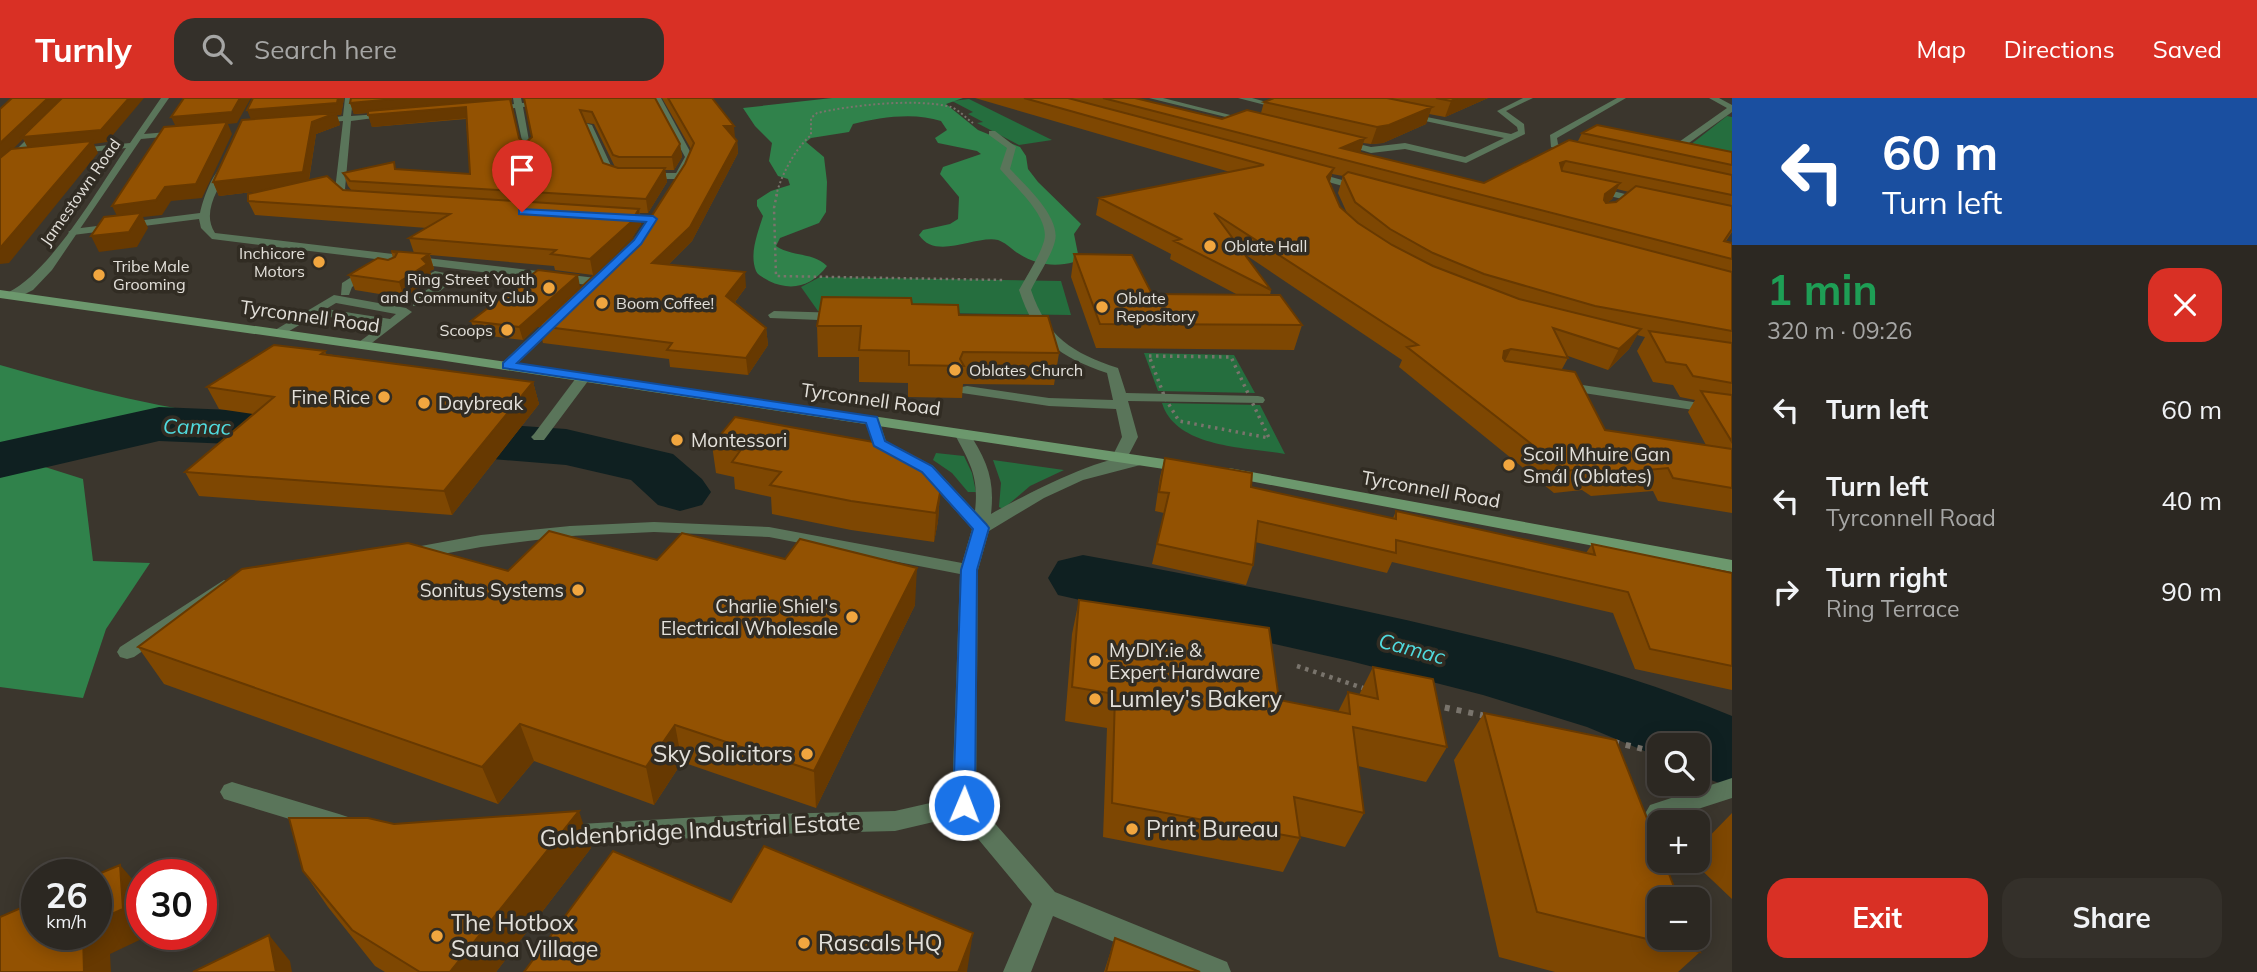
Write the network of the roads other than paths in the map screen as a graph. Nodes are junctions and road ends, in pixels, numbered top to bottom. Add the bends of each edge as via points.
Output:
1 (72, 98) edge
2 (165, 98) edge
3 (349, 98) edge
4 (657, 98) edge
5 (1153, 98) edge
6 (1242, 98) edge
7 (1529, 98) edge
8 (1622, 98) edge
9 (1713, 98) edge
10 (518, 102) edge
11 (552, 103) edge
12 (1277, 106) edge
13 (1732, 108) edge
14 (476, 109) edge
15 (1394, 112) edge
16 (399, 115) edge
17 (348, 118) junction
18 (303, 122) edge
19 (1255, 122) edge
20 (588, 125) edge
21 (1564, 130) junction
22 (192, 132) edge
23 (992, 133) road end
24 (1577, 133) dead end
25 (1512, 137) junction
26 (135, 141) junction
27 (1333, 141) edge
28 (528, 150) edge
29 (65, 152) edge
30 (1684, 153) edge
31 (26, 156) edge
32 (230, 156) edge
33 (1586, 156) edge
34 (13, 157) junction
35 (0, 171) edge
36 (1300, 172) edge
37 (1340, 182) junction
38 (1579, 187) edge
39 (1330, 192) edge
40 (1379, 193) edge
41 (1625, 197) junction
42 (363, 202) edge
43 (1665, 206) edge
44 (1609, 209) edge
45 (202, 216) junction
46 (601, 216) edge
47 (645, 231) edge
48 (73, 232) junction
49 (404, 270) edge
50 (432, 273) dead end
51 (606, 273) edge
52 (596, 282) junction
53 (587, 290) edge
54 (6, 294) edge
55 (339, 296) junction
56 (417, 303) junction
57 (568, 308) edge
58 (314, 311) junction
59 (406, 312) junction
60 (774, 315) dead end
61 (854, 317) edge
62 (393, 323) junction
63 (276, 333) junction
64 (364, 345) junction
65 (507, 366) junction
66 (584, 377) junction
67 (1542, 383) edge
68 (967, 390) dead end
69 (1258, 400) dead end
70 (1121, 401) junction
71 (1732, 412) edge
72 (872, 420) junction
73 (962, 433) junction
74 (539, 437) dead end
75 (1119, 457) junction
76 (1142, 460) junction
77 (981, 528) junction
78 (387, 558) edge
79 (1732, 566) edge
80 (969, 570) junction
81 (240, 582) edge
82 (127, 652) dead end
83 (1732, 788) edge
84 (232, 792) dead end
85 (964, 805) junction
86 (1664, 810) edge
87 (362, 831) edge
88 (535, 838) edge
89 (1046, 901) junction
90 (1017, 972) edge
91 (1217, 972) edge

1 - 34 street
2 - 26 street, Jamestown Road
3 - 17 street
4 - 20 street via 689,157 676,182 609,172
5 - 19 street
6 - 12 street
7 - 25 street via 1501,111 1521,126 1522,132
8 - 21 street
9 - 13 street
10 - 11 street
10 - 14 street
10 - 28 street
13 - 30 street via 1669,151
15 - 25 street
16 - 17 street
17 - 18 street
17 - 42 street via 340,190 351,200
21 - 24 street
21 - 33 street via 1553,137 1555,145
22 - 26 street
23 - 70 street via 1012,147 1005,169 1051,233 1025,290 1034,327 1069,355 1113,371
25 - 27 street via 1466,160 1405,146 1371,150
26 - 29 street
26 - 48 street, Jamestown Road
31 - 34 street
32 - 45 street
34 - 35 street
36 - 37 street
37 - 39 street
37 - 40 street
38 - 41 street
41 - 43 street
41 - 44 street
45 - 48 street
45 - 52 street via 212,236
46 - 47 street via 656,214
48 - 54 street, Jamestown Road via 29,287
49 - 55 street via 377,266 346,286
50 - 56 street via 453,276
51 - 52 street
52 - 53 street
54 - 63 main road, Tyrconnell Road
55 - 56 street
55 - 58 street
55 - 59 street
56 - 59 street
57 - 65 street
58 - 62 street
58 - 63 street
59 - 62 street
60 - 61 street
62 - 64 street
63 - 64 main road, Tyrconnell Road
64 - 65 main road, Tyrconnell Road
65 - 66 main road, Tyrconnell Road
66 - 72 main road, Tyrconnell Road
66 - 74 street
67 - 71 street
68 - 70 street via 1049,402
69 - 70 street
70 - 75 street via 1130,437
72 - 73 main road, Tyrconnell Road
72 - 77 street via 879,443 927,469
73 - 75 main road, Tyrconnell Road
73 - 77 street via 986,488
75 - 76 main road, Tyrconnell Road
76 - 77 street via 1096,468 1055,484
76 - 79 main road, Tyrconnell Road
77 - 80 street
78 - 80 street via 481,541 654,527 769,532
80 - 85 street
81 - 82 street via 219,587
83 - 86 street
84 - 87 street
85 - 88 street, Goldenbridge Industrial Estate via 895,821 736,825
85 - 89 street
89 - 90 street
89 - 91 street

